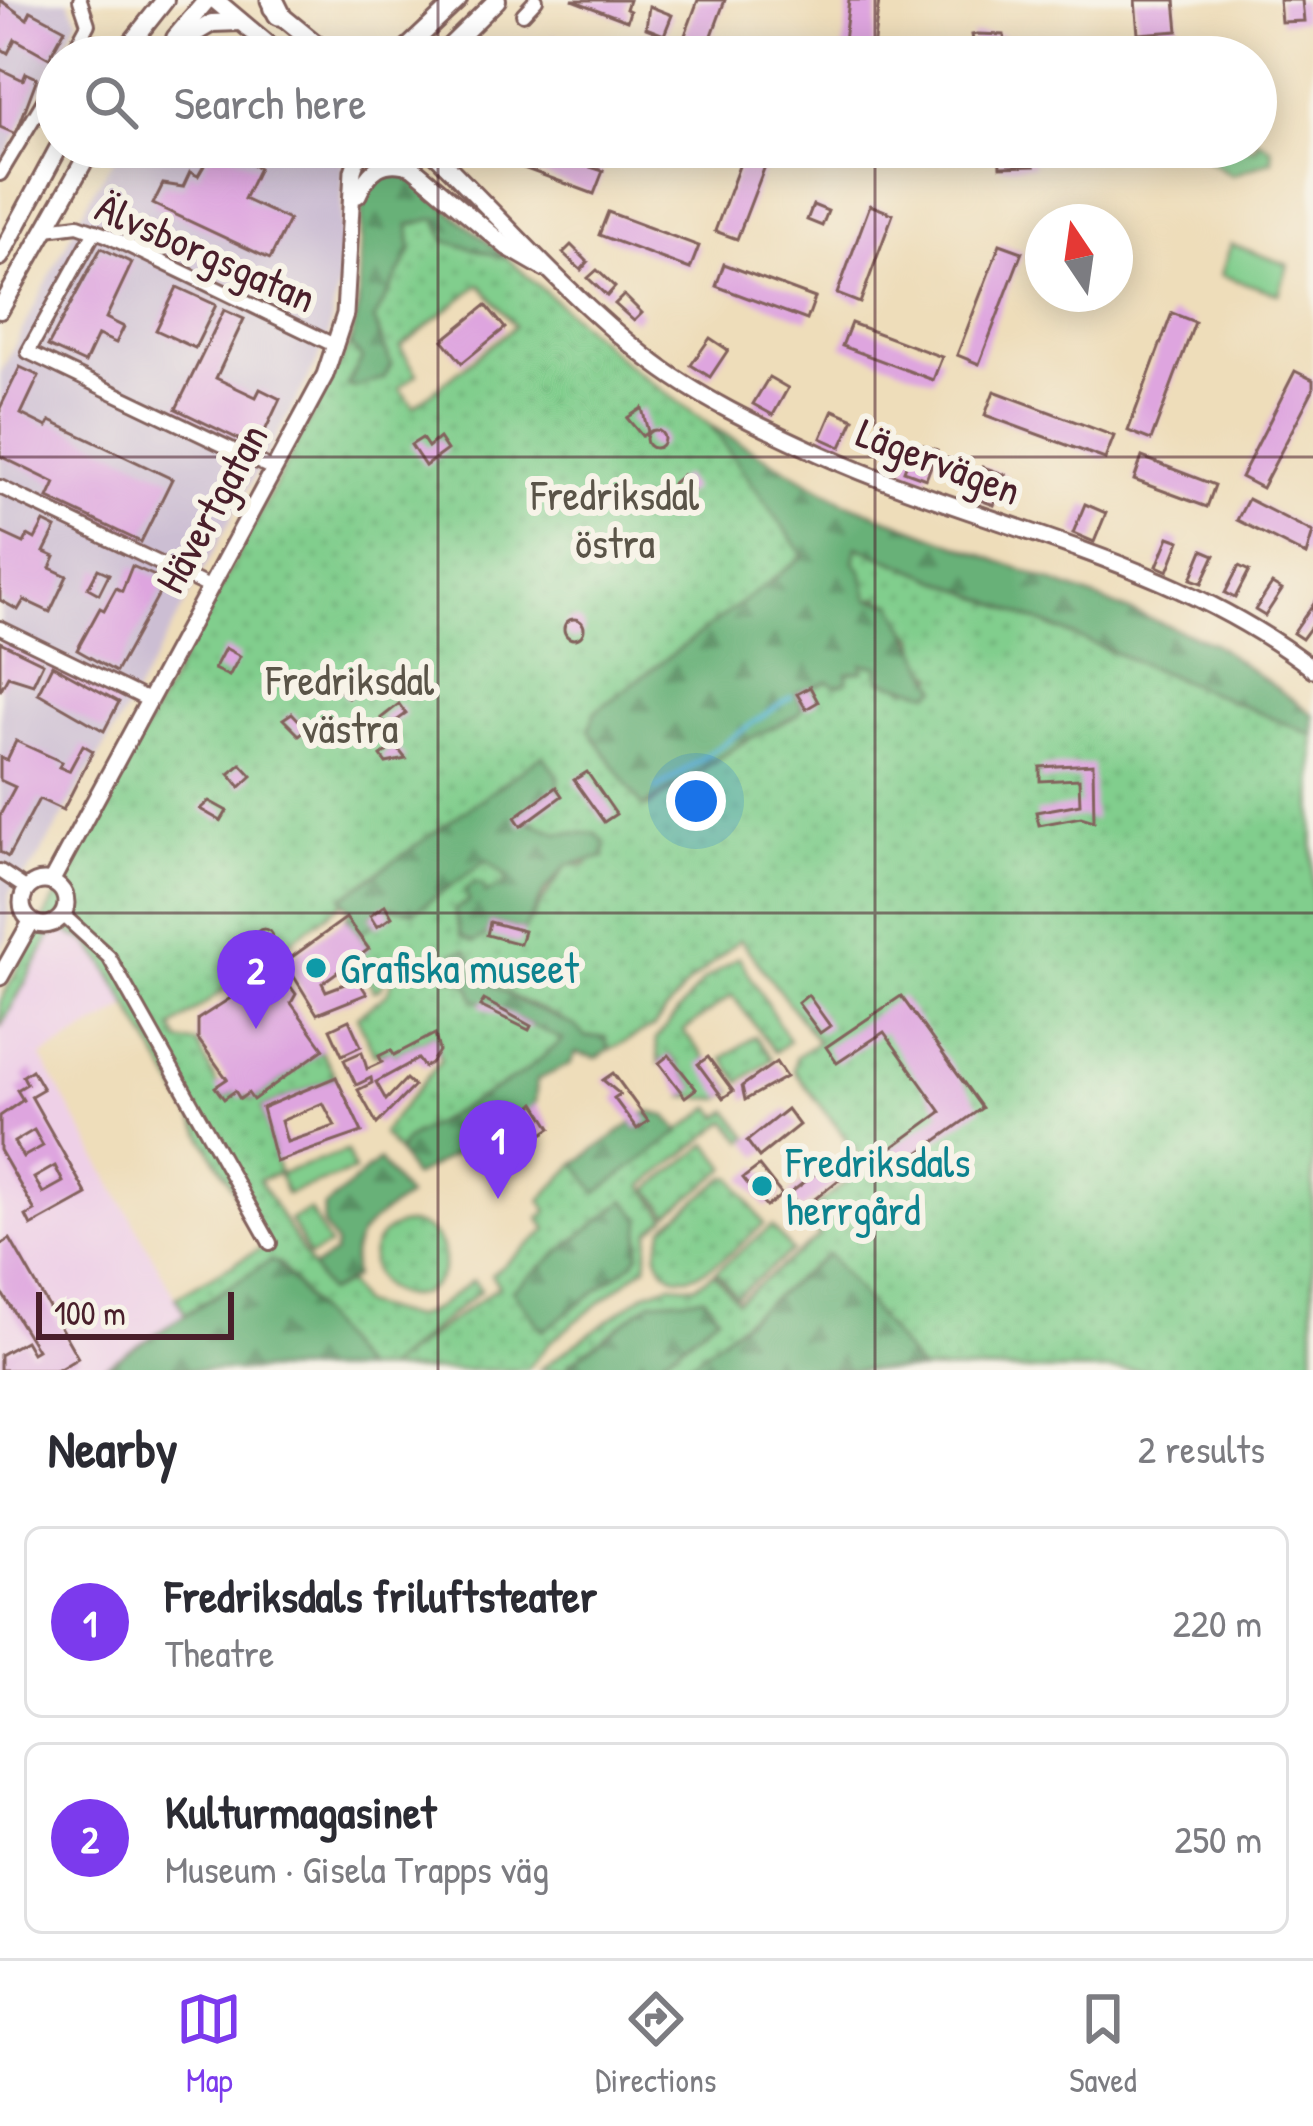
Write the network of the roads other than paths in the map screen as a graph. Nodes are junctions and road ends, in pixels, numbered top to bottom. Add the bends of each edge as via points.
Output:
1 (80, 0) edge
2 (211, 0) edge
3 (461, 0) edge
4 (497, 0) edge
5 (536, 0) edge
6 (160, 3) edge
7 (271, 5) edge
8 (523, 14) dead end
9 (241, 22) junction
10 (81, 36) edge
11 (136, 36) edge
12 (178, 36) edge
13 (191, 36) edge
14 (258, 36) edge
15 (307, 36) edge
16 (421, 36) edge
17 (433, 36) edge
18 (461, 36) edge
19 (36, 114) edge
20 (48, 168) edge
21 (80, 168) edge
22 (349, 168) edge
23 (354, 168) edge
24 (375, 168) edge
25 (414, 168) edge
26 (449, 168) edge
27 (0, 174) edge
28 (354, 204) junction
29 (47, 229) junction
30 (95, 231) junction
31 (347, 243) junction
32 (0, 257) edge
33 (564, 280) junction
34 (0, 310) edge
35 (336, 346) junction
36 (272, 469) junction
37 (0, 488) edge
38 (208, 587) junction
39 (0, 628) edge
40 (1313, 669) edge
41 (148, 700) junction
42 (0, 871) edge
43 (51, 882) junction
44 (26, 890) junction
45 (63, 915) junction
46 (31, 922) junction
47 (0, 977) edge
48 (270, 1243) dead end

1 - 10 street via 88,24
2 - 9 main road
2 - 12 main road
3 - 16 main road
3 - 17 main road
4 - 18 main road
5 - 8 street
6 - 11 main road
7 - 15 main road
9 - 13 main road via 212,23
9 - 14 main road
19 - 27 street
20 - 32 main road
21 - 29 main road
22 - 31 street
23 - 28 street, Hävertgatan
24 - 28 street
25 - 33 street, Lägervägen via 507,247
26 - 33 street, Lägervägen
28 - 31 street, Hävertgatan
29 - 30 street, Älvsborgsgatan
29 - 34 main road
30 - 35 street, Älvsborgsgatan
30 - 36 street via 28,352
31 - 35 street, Hävertgatan
33 - 40 street, Lägervägen via 662,370 779,434 1194,596
35 - 36 street, Hävertgatan
36 - 38 street, Hävertgatan
37 - 38 street
38 - 41 street, Hävertgatan
39 - 41 street
41 - 43 street, Hävertgatan
42 - 44 street
43 - 44 street
43 - 45 street via 64,896
44 - 46 street via 22,907
45 - 46 street via 49,925
45 - 48 street via 109,957
46 - 47 street

